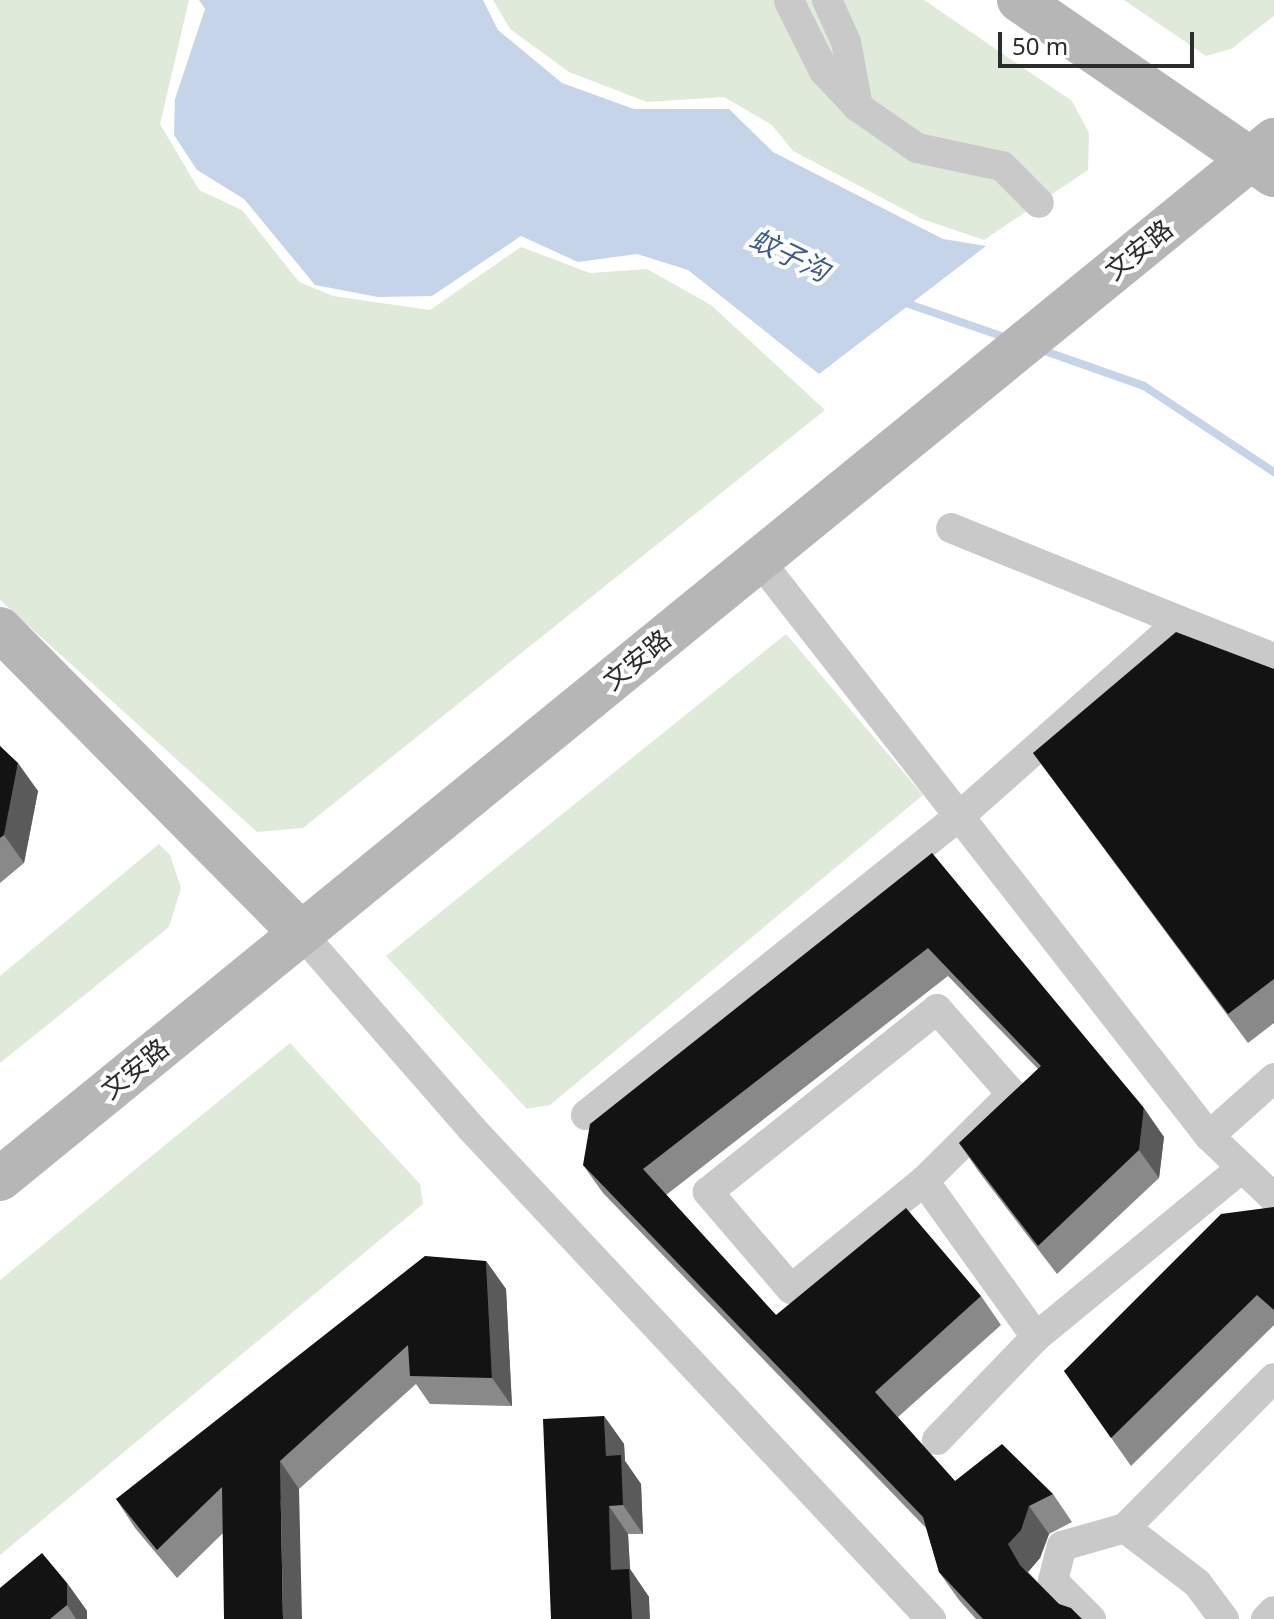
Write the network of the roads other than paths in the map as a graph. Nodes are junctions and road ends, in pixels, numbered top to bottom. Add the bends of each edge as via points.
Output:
1 (827, 0) edge
2 (1019, 0) edge
3 (789, 1) edge
4 (858, 107) junction
5 (1266, 158) edge
6 (1039, 203) dead end
7 (951, 528) dead end
8 (759, 560) junction
9 (1180, 621) junction
10 (0, 629) edge
11 (1274, 658) edge
12 (962, 814) junction
13 (301, 933) junction
14 (1274, 1078) edge
15 (586, 1115) dead end
16 (1209, 1136) junction
17 (1242, 1168) junction
18 (0, 1179) edge
19 (924, 1181) junction
20 (1274, 1198) edge
21 (1036, 1337) junction
22 (1274, 1378) edge
23 (937, 1440) dead end
24 (1125, 1528) junction
25 (1274, 1611) edge
26 (931, 1619) edge
27 (1091, 1619) edge
28 (1224, 1619) edge
29 (1266, 1619) edge

1 - 4 street via 846,42
2 - 5 main road
3 - 4 street via 824,71
4 - 6 street via 917,148 1002,166
5 - 8 main road, 文安路 via 1024,344
7 - 9 street
8 - 12 street
8 - 13 main road, 文安路
9 - 11 street
9 - 12 street
10 - 13 main road
12 - 15 street
12 - 16 street
13 - 18 main road, 文安路
13 - 26 street via 471,1128
14 - 16 street
16 - 17 street
17 - 20 street
17 - 21 street
19 - 19 street via 1012,1094 937,1009 708,1192 791,1289
19 - 21 street
21 - 23 street
22 - 24 street
24 - 27 street via 1062,1546 1053,1581
24 - 28 street via 1197,1583
25 - 29 street

